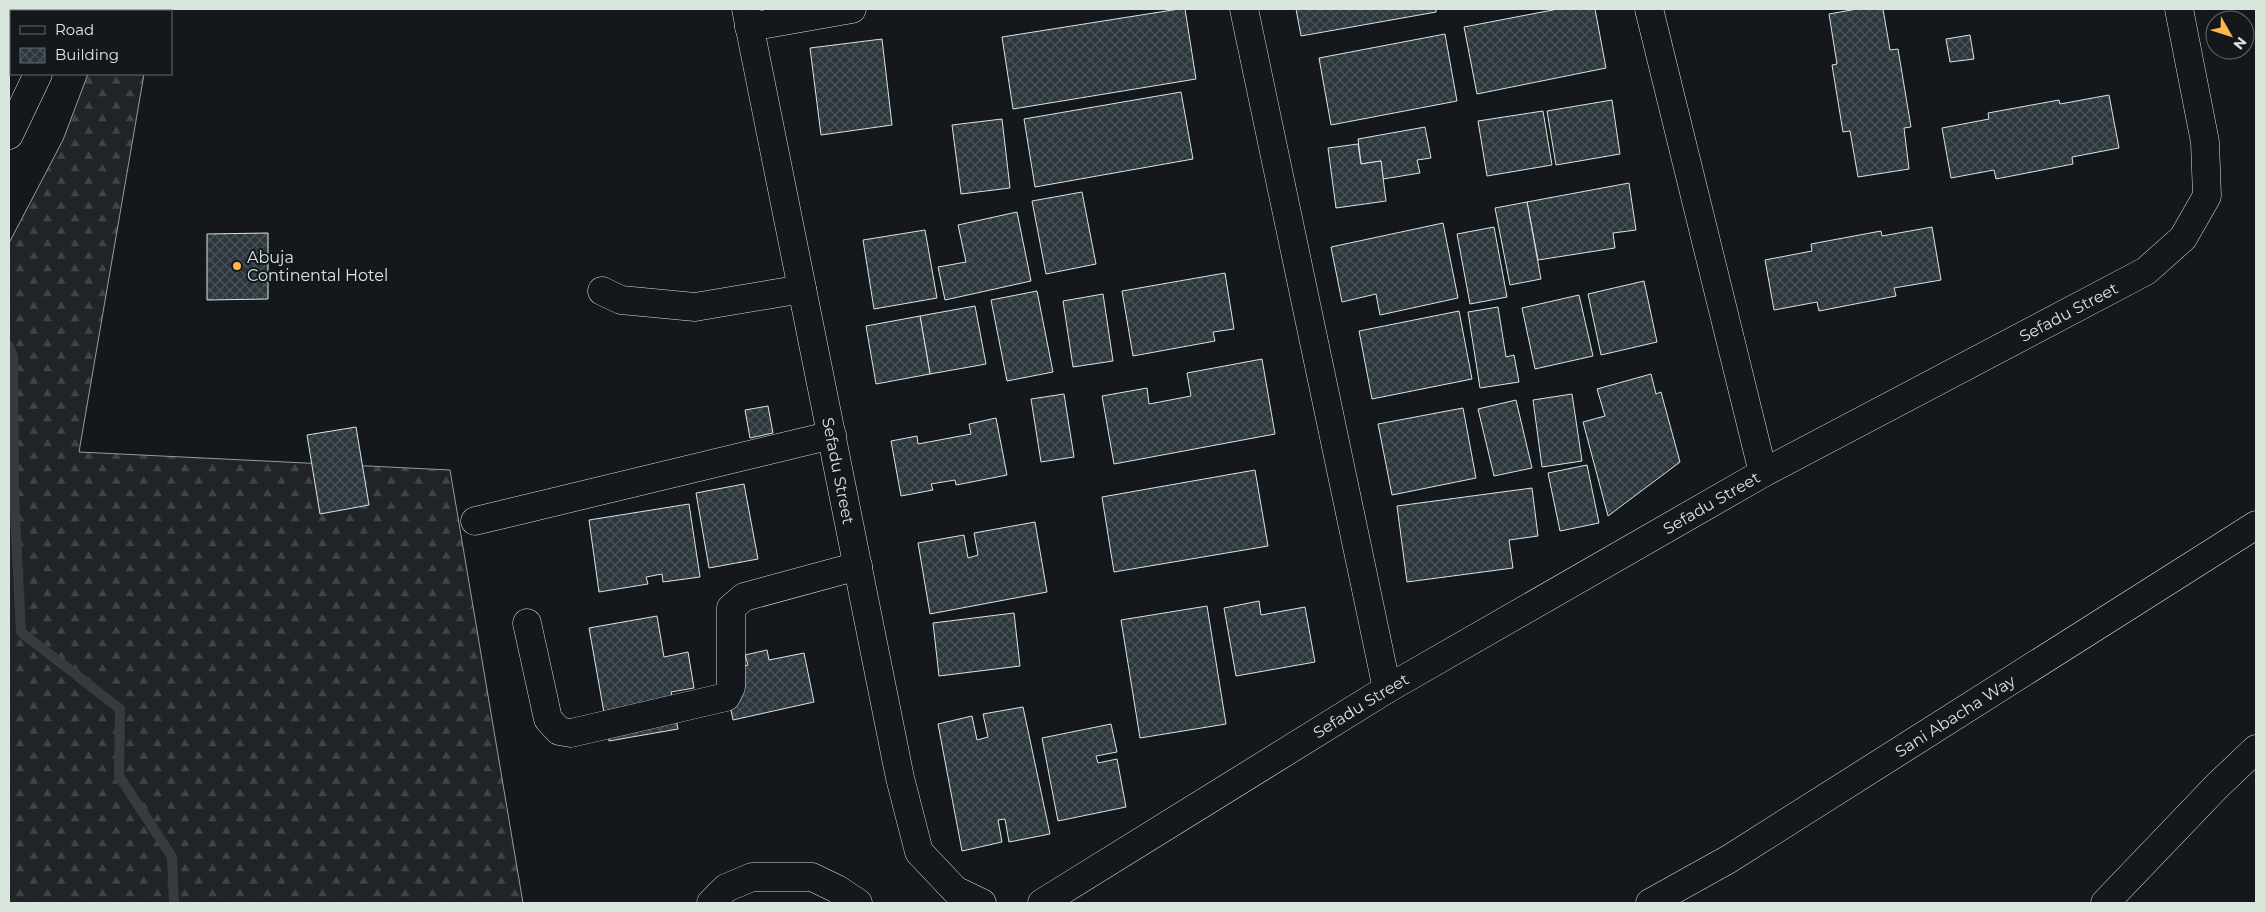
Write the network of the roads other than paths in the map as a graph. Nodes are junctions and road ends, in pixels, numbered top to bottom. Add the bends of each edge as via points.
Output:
1 (852, 9) edge
2 (1244, 9) edge
3 (1649, 9) edge
4 (2179, 9) edge
5 (748, 18) edge
6 (10, 22) edge
7 (9, 29) edge
8 (38, 75) edge
9 (9, 135) edge
10 (802, 290) junction
11 (602, 291) dead end
12 (832, 435) junction
13 (1763, 473) junction
14 (475, 521) dead end
15 (2256, 525) edge
16 (858, 566) junction
17 (527, 623) dead end
18 (1387, 689) junction
19 (2256, 749) edge
20 (712, 903) edge
21 (858, 903) edge
22 (982, 903) edge
23 (1042, 903) edge
24 (1650, 903) edge
25 (2105, 903) edge

1 - 5 main road
2 - 18 main road
3 - 13 main road
4 - 13 main road, Sefadu Street via 2205,142 2207,196 2183,238 2146,271
5 - 10 main road, Sefadu Street
6 - 7 main road
8 - 9 main road
10 - 11 main road via 695,307 622,300
10 - 12 main road, Sefadu Street
12 - 14 main road
12 - 16 main road, Sefadu Street
13 - 18 main road, Sefadu Street
15 - 24 main road, Sani Abacha Way via 1729,859
16 - 17 main road via 744,597 731,608 731,687 726,697 571,733 559,731 548,719
16 - 22 main road, Sefadu Street via 900,778 919,852 956,890
18 - 23 main road, Sefadu Street
19 - 25 main road
20 - 21 main road via 726,888 752,877 812,876

